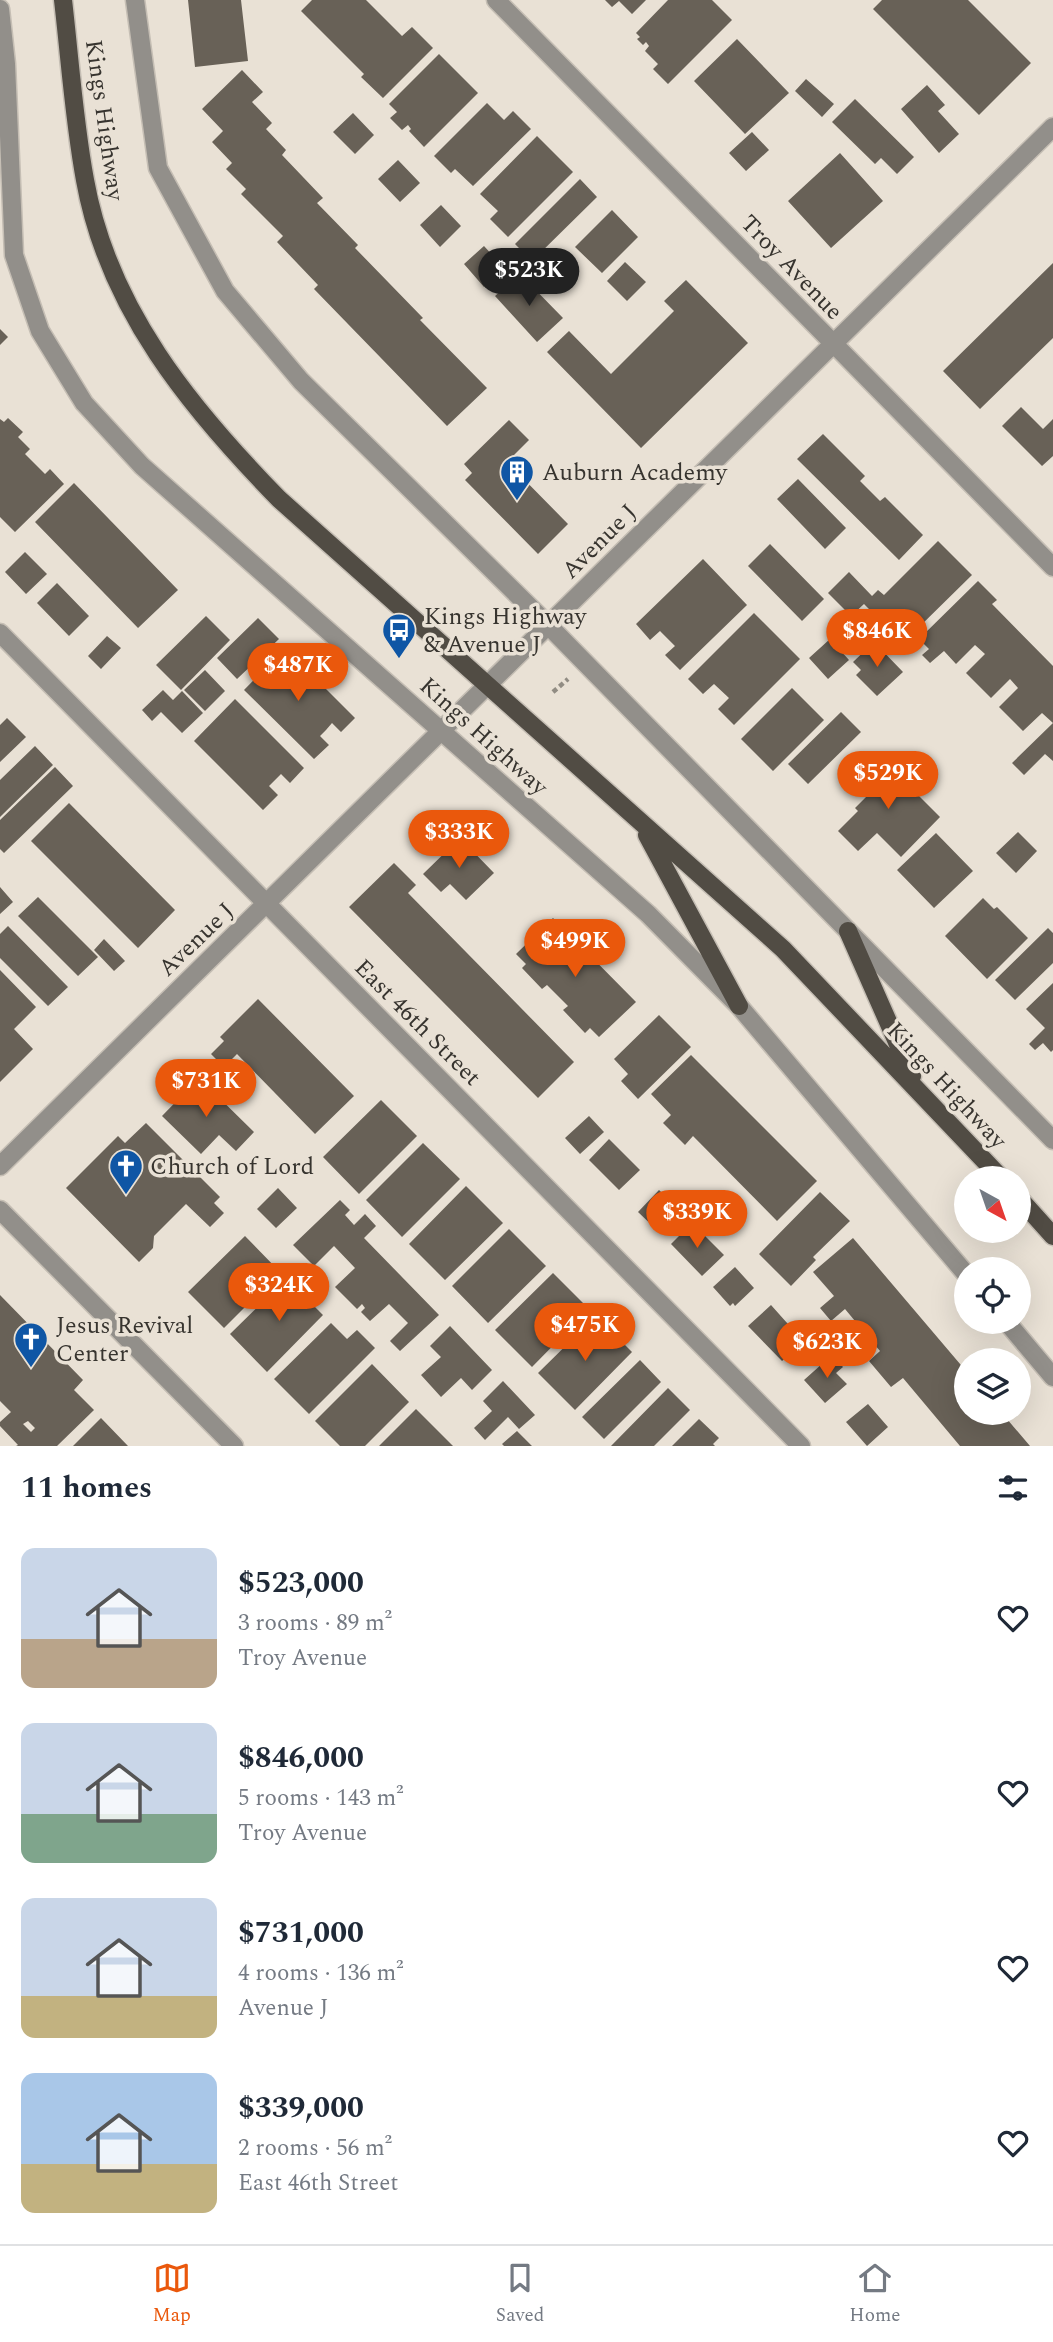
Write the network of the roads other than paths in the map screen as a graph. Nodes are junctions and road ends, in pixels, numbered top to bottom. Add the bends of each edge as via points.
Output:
1 (63, 0) edge
2 (135, 0) edge
3 (496, 0) edge
4 (0, 9) edge
5 (3, 61) edge
6 (1053, 127) edge
7 (833, 344) junction
8 (1053, 567) edge
9 (548, 625) junction
10 (0, 632) edge
11 (488, 685) junction
12 (442, 731) junction
13 (640, 823) junction
14 (268, 904) junction
15 (848, 931) junction
16 (739, 1006) junction
17 (918, 1088) junction
18 (1053, 1140) edge
19 (0, 1166) edge
20 (990, 1166) edge
21 (0, 1210) edge
22 (1031, 1211) edge
23 (1053, 1236) edge
24 (954, 1260) edge
25 (1017, 1334) edge
26 (1053, 1377) edge
27 (234, 1446) edge
28 (801, 1446) edge

1 - 11 main road, Kings Highway via 85,182 103,246 128,305 173,379 224,443 279,499
2 - 9 street, Kings Highway via 158,168 225,291 302,381
3 - 7 street, Troy Avenue
4 - 5 street, Kings Highway
5 - 12 street, Kings Highway via 14,256 40,331 83,403 142,466
6 - 7 street, Avenue J
7 - 8 street, Troy Avenue
7 - 9 street, Avenue J
9 - 11 street, Avenue J
9 - 15 street, Kings Highway
10 - 14 street, East 46th Street
11 - 12 street, Avenue J
11 - 13 main road, Kings Highway
12 - 14 street, Avenue J
12 - 16 street, Kings Highway via 648,914
13 - 16 main road
13 - 17 main road, Kings Highway via 783,949
14 - 19 street, Avenue J
14 - 28 street, East 46th Street
15 - 17 main road
15 - 18 street, Kings Highway
16 - 24 street, Kings Highway
17 - 20 main road, Kings Highway
21 - 27 street
22 - 23 main road
25 - 26 street

